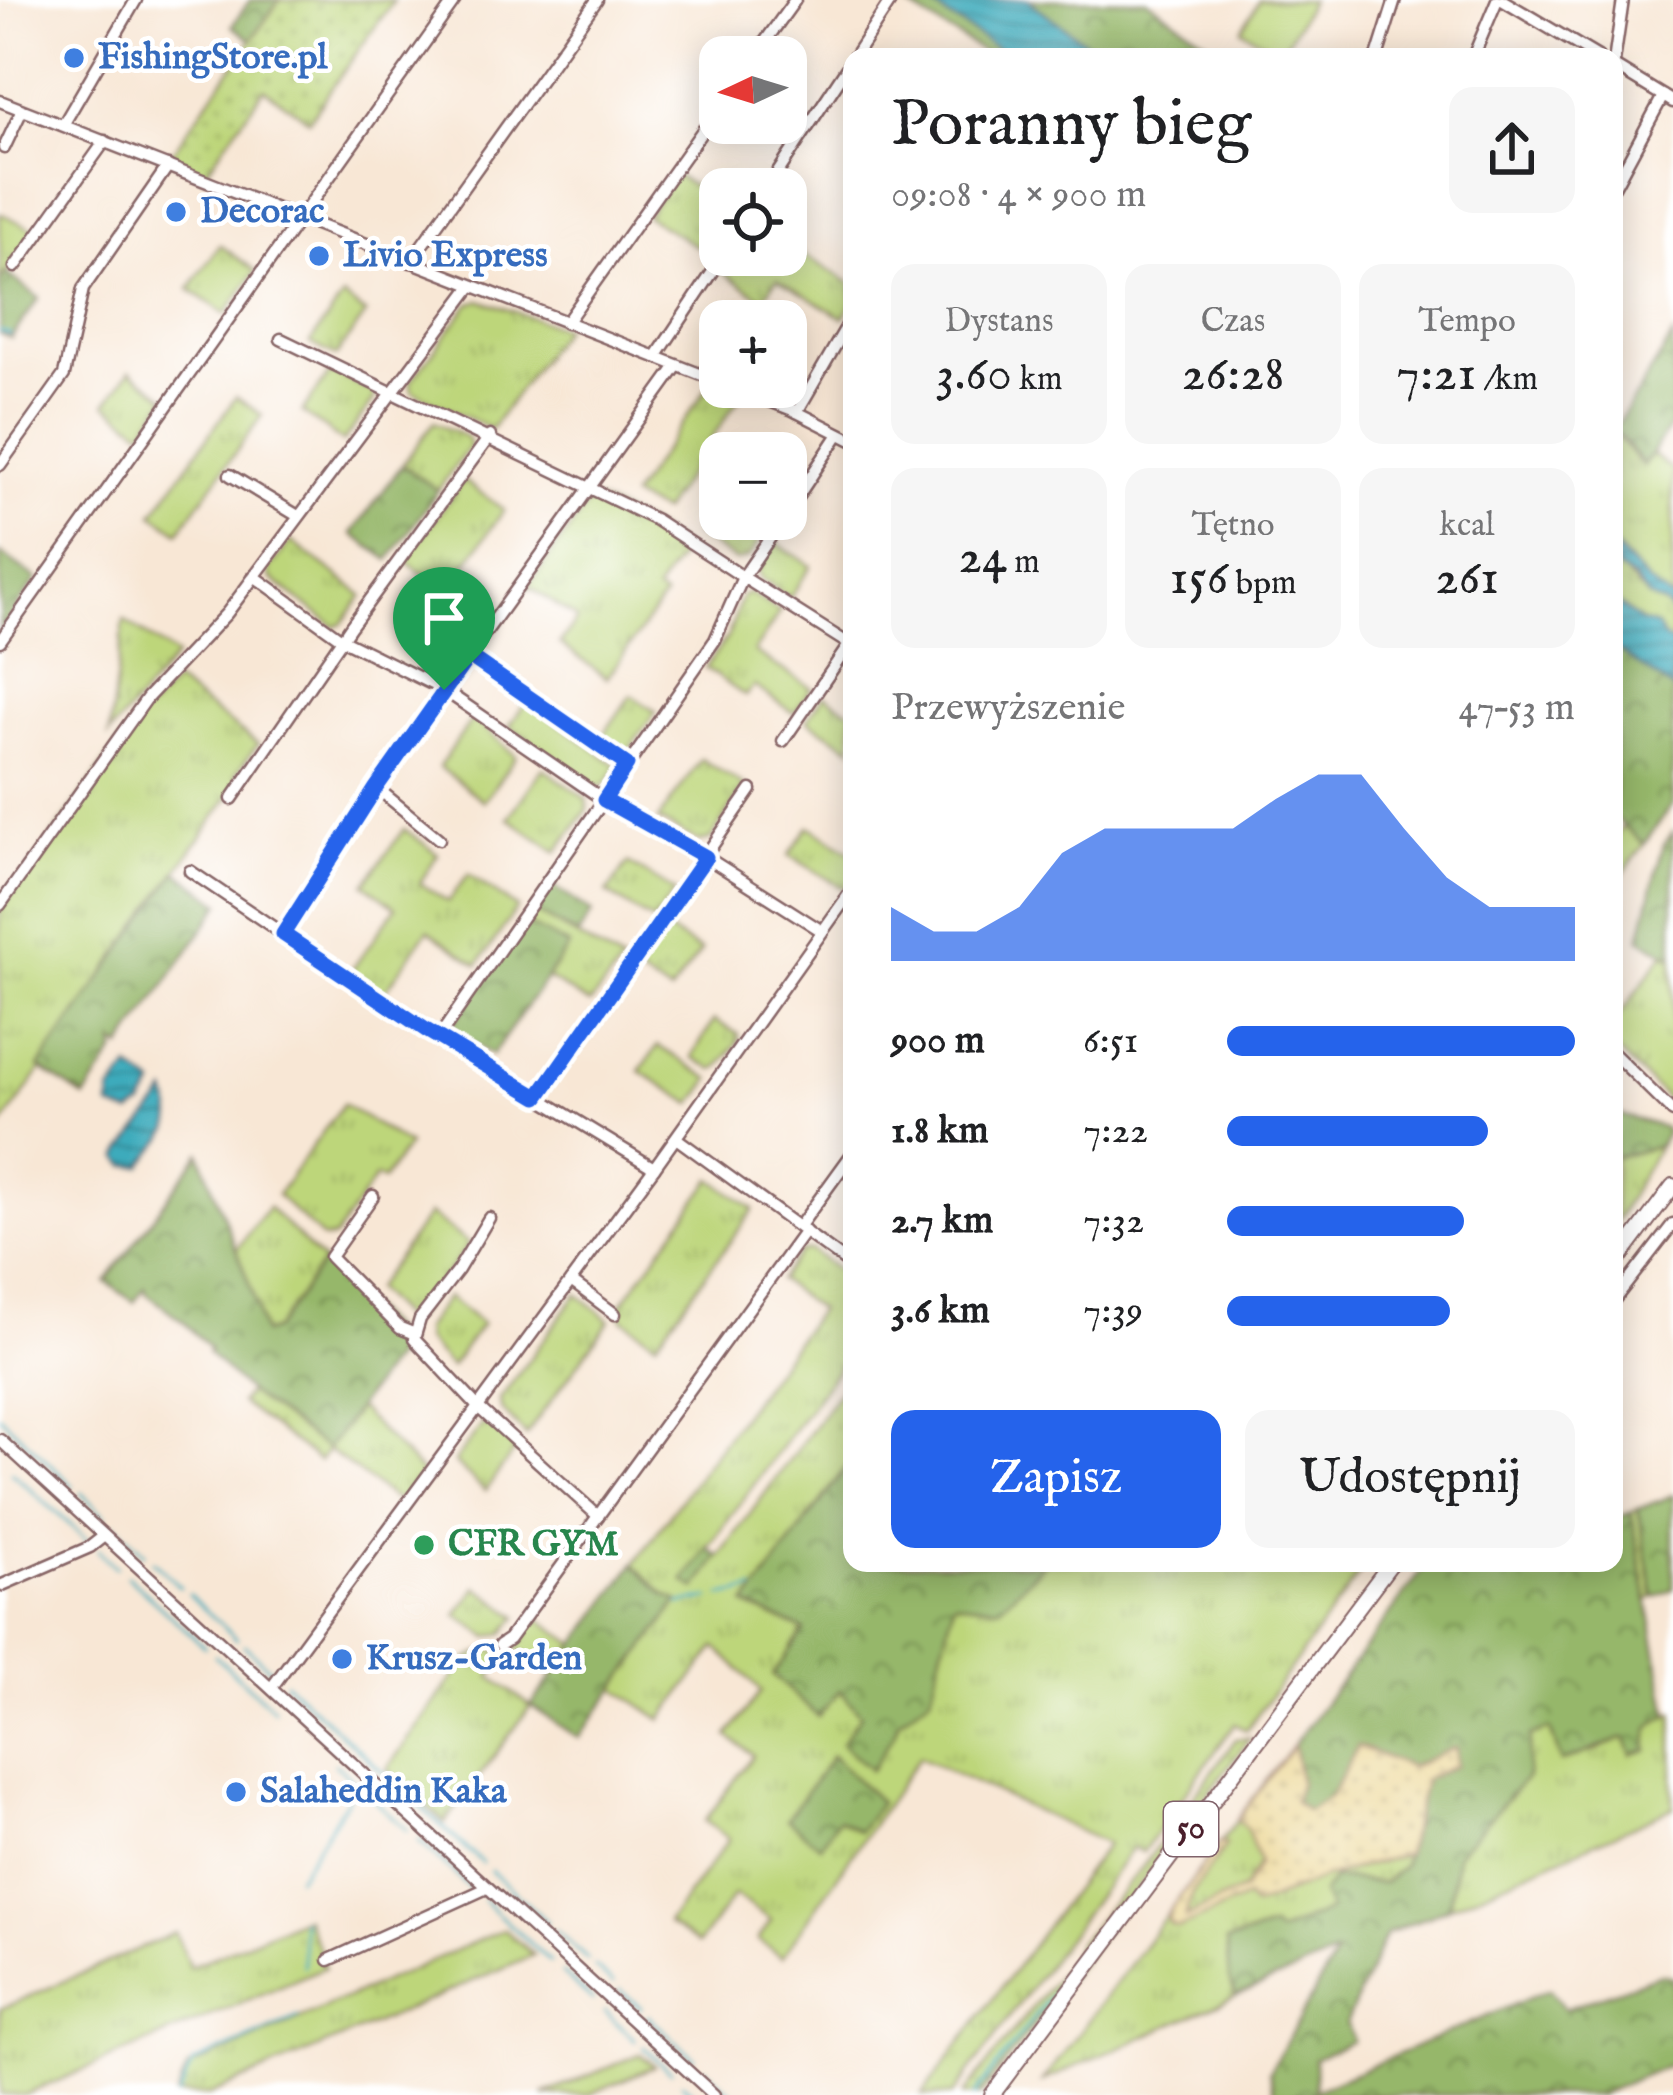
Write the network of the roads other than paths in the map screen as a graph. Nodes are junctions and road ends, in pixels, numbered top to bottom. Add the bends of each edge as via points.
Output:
1 (136, 0) edge
2 (455, 0) edge
3 (597, 0) edge
4 (795, 0) edge
5 (1395, 0) edge
6 (1500, 0) edge
7 (1623, 0) edge
8 (890, 2) edge
9 (769, 36) edge
10 (860, 48) edge
11 (1379, 48) edge
12 (1477, 48) edge
13 (1583, 48) edge
14 (1616, 48) edge
15 (1623, 70) edge
16 (843, 73) edge
17 (1668, 99) edge
18 (0, 101) edge
19 (22, 110) junction
20 (63, 125) junction
21 (699, 136) edge
22 (105, 142) junction
23 (4, 148) dead end
24 (168, 166) junction
25 (781, 168) edge
26 (1623, 172) edge
27 (300, 218) junction
28 (410, 262) junction
29 (15, 267) dead end
30 (710, 276) edge
31 (472, 286) junction
32 (566, 323) junction
33 (843, 332) edge
34 (281, 340) dead end
35 (656, 357) junction
36 (677, 365) junction
37 (699, 374) edge
38 (391, 392) junction
39 (787, 408) edge
40 (797, 412) junction
41 (839, 434) junction
42 (490, 436) junction
43 (843, 436) edge
44 (0, 465) edge
45 (230, 475) dead end
46 (807, 482) edge
47 (591, 487) junction
48 (298, 516) junction
49 (768, 540) edge
50 (254, 576) junction
51 (743, 578) junction
52 (0, 640) edge
53 (343, 640) junction
54 (843, 640) edge
55 (469, 656) junction
56 (843, 656) edge
57 (444, 690) junction
58 (783, 741) dead end
59 (627, 765) junction
60 (376, 788) junction
61 (751, 790) dead end
62 (232, 799) dead end
63 (604, 800) junction
64 (440, 839) dead end
65 (706, 857) junction
66 (190, 871) dead end
67 (843, 902) edge
68 (0, 905) edge
69 (822, 931) junction
70 (283, 934) junction
71 (440, 1037) junction
72 (1623, 1063) edge
73 (538, 1097) junction
74 (1673, 1112) edge
75 (676, 1138) junction
76 (654, 1168) junction
77 (843, 1168) edge
78 (1673, 1186) edge
79 (374, 1196) dead end
80 (489, 1218) dead end
81 (1673, 1224) edge
82 (802, 1229) junction
83 (1623, 1253) edge
84 (843, 1259) edge
85 (571, 1281) junction
86 (1623, 1288) edge
87 (614, 1314) dead end
88 (415, 1334) junction
89 (479, 1408) junction
90 (0, 1440) edge
91 (598, 1516) junction
92 (104, 1536) junction
93 (1383, 1572) edge
94 (0, 1586) edge
95 (500, 1645) dead end
96 (272, 1687) junction
97 (487, 1888) junction
98 (329, 1960) dead end
99 (714, 2095) edge
100 (992, 2095) edge

1 - 20 street
2 - 27 street
3 - 28 street
4 - 9 street
5 - 11 street
6 - 12 street
6 - 13 street
7 - 14 street
8 - 10 street
15 - 17 street
16 - 25 street
17 - 26 street
18 - 19 street
19 - 20 street
19 - 23 street
20 - 22 street
21 - 32 street
22 - 24 street
22 - 29 street
24 - 27 street
24 - 44 street via 83,289 64,374
27 - 28 street
27 - 52 street
28 - 31 street
30 - 35 street
31 - 32 street
31 - 38 street
32 - 35 street
33 - 40 street
34 - 38 street
35 - 36 street
36 - 37 street
36 - 47 street
38 - 42 street
38 - 48 street
39 - 40 street
40 - 41 street
41 - 43 street
41 - 46 street
42 - 47 street
42 - 53 street
45 - 48 street
47 - 51 street
47 - 55 street
48 - 50 street
49 - 51 street
50 - 53 street
50 - 68 street via 147,698
51 - 54 street
51 - 59 street via 720,632
53 - 57 street
53 - 62 street
55 - 57 street
55 - 59 street
56 - 58 street
57 - 60 street
57 - 63 street
59 - 63 street
60 - 64 street
60 - 70 street
61 - 65 street
63 - 65 street
63 - 71 street
65 - 69 street
65 - 73 street
66 - 70 street
67 - 69 street
69 - 75 street
70 - 71 street
71 - 73 street
72 - 74 street
73 - 76 street
75 - 76 street
75 - 82 street
76 - 85 street
77 - 82 street
78 - 83 main road
79 - 88 street via 330,1257
80 - 88 street
81 - 86 street
82 - 84 street
82 - 91 street
85 - 87 street
85 - 89 street
88 - 89 street
89 - 91 street
89 - 96 street
90 - 92 street
91 - 95 street
92 - 94 street
92 - 96 street
93 - 100 main road, 50
96 - 97 street
97 - 98 street
97 - 99 street

